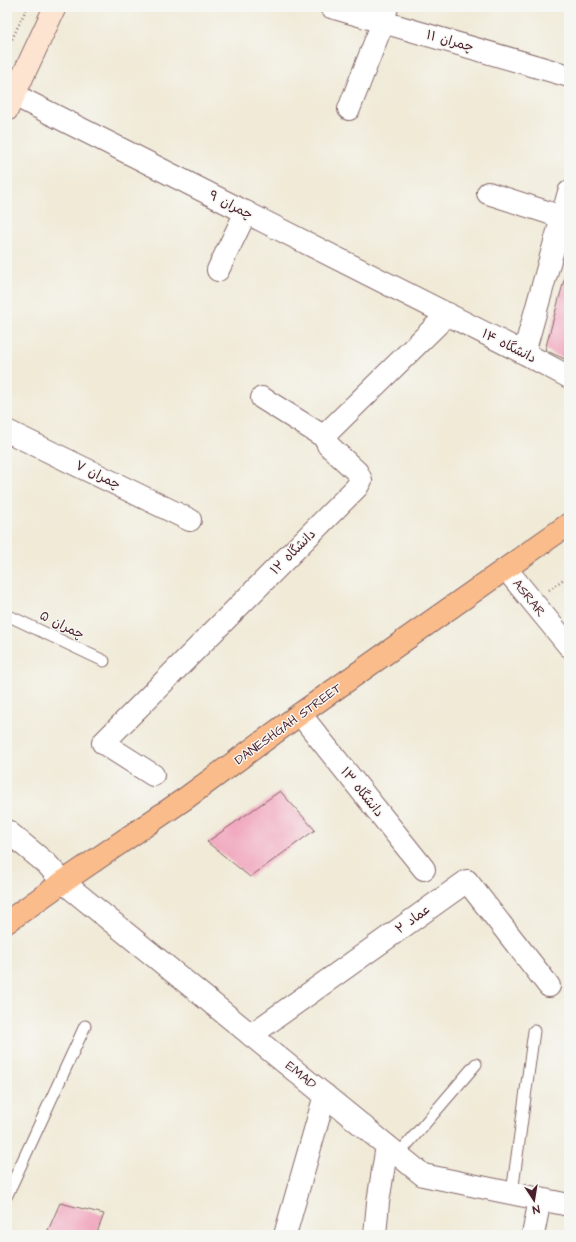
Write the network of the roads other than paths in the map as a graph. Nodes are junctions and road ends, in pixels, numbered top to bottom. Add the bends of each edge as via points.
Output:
1 (55, 7) edge
2 (331, 7) edge
3 (385, 14) edge
4 (569, 76) edge
5 (10, 102) edge
6 (349, 109) dead end
7 (569, 192) edge
8 (488, 193) dead end
9 (246, 212) junction
10 (562, 216) junction
11 (218, 270) dead end
12 (448, 314) junction
13 (524, 353) junction
14 (569, 377) edge
15 (262, 398) dead end
16 (7, 431) edge
17 (326, 438) junction
18 (190, 520) dead end
19 (569, 524) edge
20 (506, 569) junction
21 (7, 615) edge
22 (569, 646) edge
23 (104, 661) dead end
24 (300, 714) junction
25 (153, 774) dead end
26 (7, 832) edge
27 (424, 869) dead end
28 (63, 882) junction
29 (7, 922) edge
30 (549, 986) dead end
31 (85, 1026) dead end
32 (534, 1031) dead end
33 (251, 1035) junction
34 (476, 1064) dead end
35 (325, 1095) junction
36 (392, 1150) junction
37 (512, 1193) junction
38 (7, 1195) edge
39 (540, 1199) junction
40 (569, 1205) edge
41 (286, 1235) edge
42 (375, 1235) edge
43 (533, 1235) edge

1 - 5 main road
2 - 3 street, چمران ۱۱
3 - 4 street, چمران ۱۱
3 - 6 street
5 - 9 street, چمران ۹
7 - 10 street
8 - 10 street
9 - 11 street
9 - 12 street, چمران ۹
10 - 13 street
12 - 13 street, دانشگاه ۱۴
12 - 17 street via 328,432
13 - 14 street, دانشگاه ۱۴
15 - 17 street
16 - 18 street, چمران ۷
17 - 25 street, دانشگاه ۱۲ via 328,445 357,472 361,480 357,487 103,743
19 - 20 main road, DANESHGAH STREET
20 - 22 street, ASRAR
20 - 24 main road, DANESHGAH STREET
21 - 23 lane, چمران ۵
24 - 27 street, دانشگاه ۱۳
24 - 28 main road, DANESHGAH STREET via 186,798
26 - 28 street, EMAD via 47,864
28 - 29 main road, DANESHGAH STREET
28 - 33 street, EMAD
30 - 33 street, عماد ۲ via 467,881
31 - 38 lane
32 - 37 lane
33 - 35 street, EMAD
34 - 36 lane
35 - 36 street, EMAD
35 - 41 street
36 - 37 street, EMAD via 423,1175
36 - 42 street via 378,1202
37 - 39 street, EMAD
39 - 40 street, EMAD
39 - 43 street

